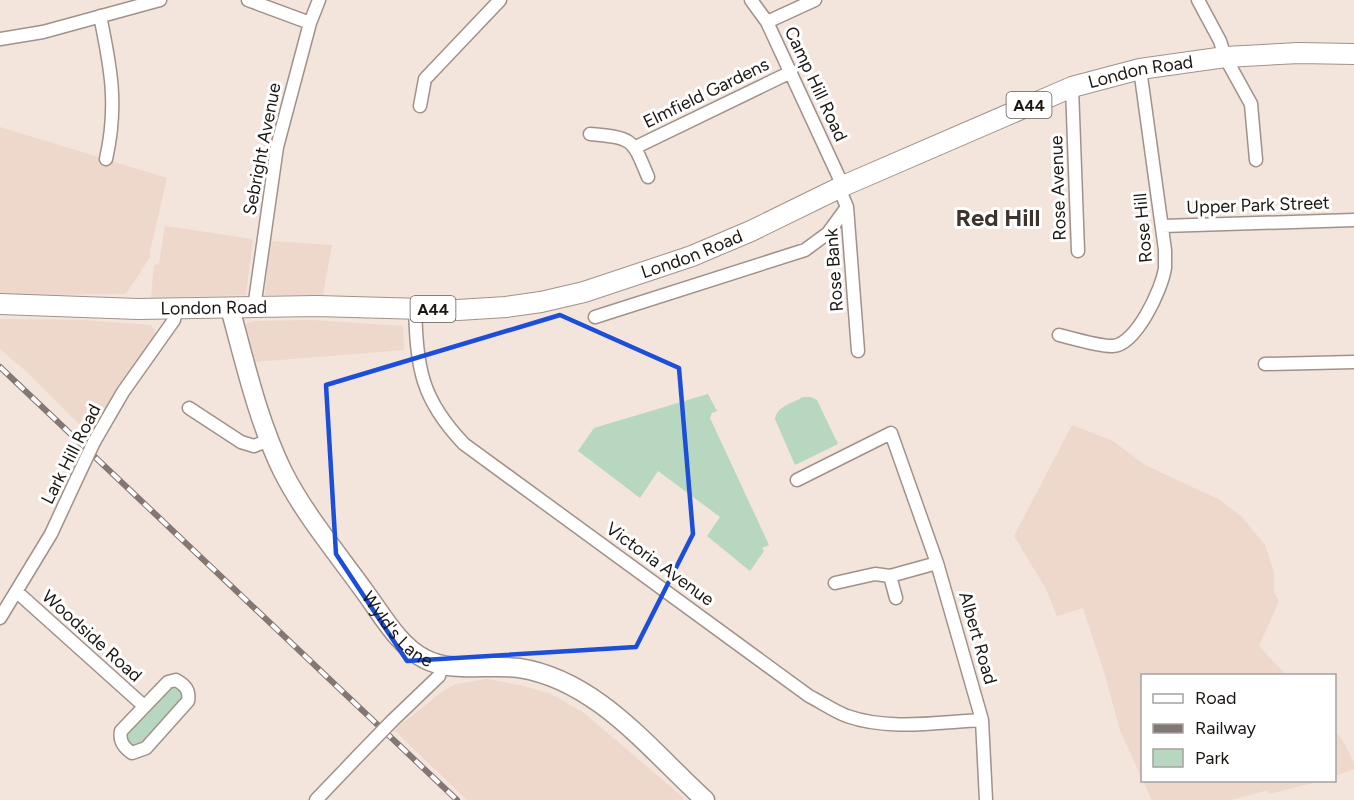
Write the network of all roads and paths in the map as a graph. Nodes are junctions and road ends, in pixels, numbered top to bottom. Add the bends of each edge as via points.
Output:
1 (160, 0) edge
2 (248, 0) edge
3 (319, 0) edge
4 (500, 0) edge
5 (751, 0) edge
6 (814, 0) edge
7 (1198, 0) edge
8 (100, 16) junction
9 (767, 22) junction
10 (310, 23) junction
11 (0, 39) edge
12 (1354, 54) edge
13 (1225, 57) junction
14 (1140, 69) junction
15 (791, 72) junction
16 (1072, 87) junction
17 (420, 106) dead end
18 (590, 134) dead end
19 (636, 147) junction
20 (106, 159) dead end
21 (1256, 160) dead end
22 (648, 177) dead end
23 (841, 187) junction
24 (847, 207) junction
25 (1354, 220) edge
26 (1163, 226) junction
27 (1078, 251) dead end
28 (0, 304) edge
29 (176, 308) junction
30 (230, 308) junction
31 (254, 308) junction
32 (415, 308) junction
33 (595, 317) dead end
34 (1059, 335) dead end
35 (858, 351) dead end
36 (1354, 362) edge
37 (1265, 364) dead end
38 (189, 408) dead end
39 (269, 440) junction
40 (797, 480) dead end
41 (937, 562) junction
42 (890, 576) junction
43 (834, 583) dead end
44 (17, 592) junction
45 (896, 598) dead end
46 (0, 618) edge
47 (442, 665) junction
48 (144, 706) junction
49 (982, 720) junction
50 (316, 800) edge
51 (705, 800) edge
52 (986, 800) edge

1 - 8 street
2 - 10 street
3 - 10 street, Sebright Avenue
4 - 17 street via 425,79
5 - 9 street, Camp Hill Road
6 - 9 street
7 - 13 street
8 - 11 street
8 - 20 street via 114,95
9 - 15 street, Camp Hill Road
10 - 31 street, Sebright Avenue via 277,147
12 - 13 main road, London Road / A44
13 - 14 main road, London Road / A44
13 - 21 street via 1251,104
14 - 16 main road, London Road / A44
14 - 26 street, Rose Hill
15 - 19 street, Elmfield Gardens
15 - 23 street, Camp Hill Road
16 - 23 main road, London Road / A44
16 - 27 street, Rose Avenue
18 - 19 street, Elmfield Gardens via 616,136
19 - 22 street, Elmfield Gardens
23 - 24 street, Rose Bank
23 - 32 main road, London Road / A44 via 693,256 584,292 506,307
24 - 33 street via 828,233 805,250
24 - 35 street, Rose Bank
25 - 26 street, Upper Park Street
26 - 34 street, Rose Hill via 1165,269 1154,301 1132,336 1114,346
28 - 29 main road, London Road / A44
29 - 30 main road, London Road / A44
29 - 44 street, Lark Hill Road, bridge via 174,320 123,392 94,442 51,534
30 - 31 main road, London Road / A44
30 - 39 main road, Wyld's Lane
31 - 32 main road, London Road / A44
32 - 49 street, Victoria Avenue via 418,364 425,387 433,406 464,444 809,696 845,716 870,722
36 - 37 street
38 - 39 street via 241,442 254,446
39 - 47 main road, Wyld's Lane via 302,505 392,628 424,659
40 - 41 street, Albert Road via 891,433
41 - 42 street
41 - 49 street, Albert Road
42 - 43 street via 874,574
42 - 45 street
44 - 46 street, Lark Hill Road
44 - 48 street, Woodside Road
47 - 50 street, bridge via 439,676
47 - 51 main road, Wyld's Lane via 519,668 556,677 614,715
48 - 48 street, Woodside Road via 168,682 176,680 189,694 188,701 146,748 132,753 122,743 121,731
49 - 52 street, Albert Road

